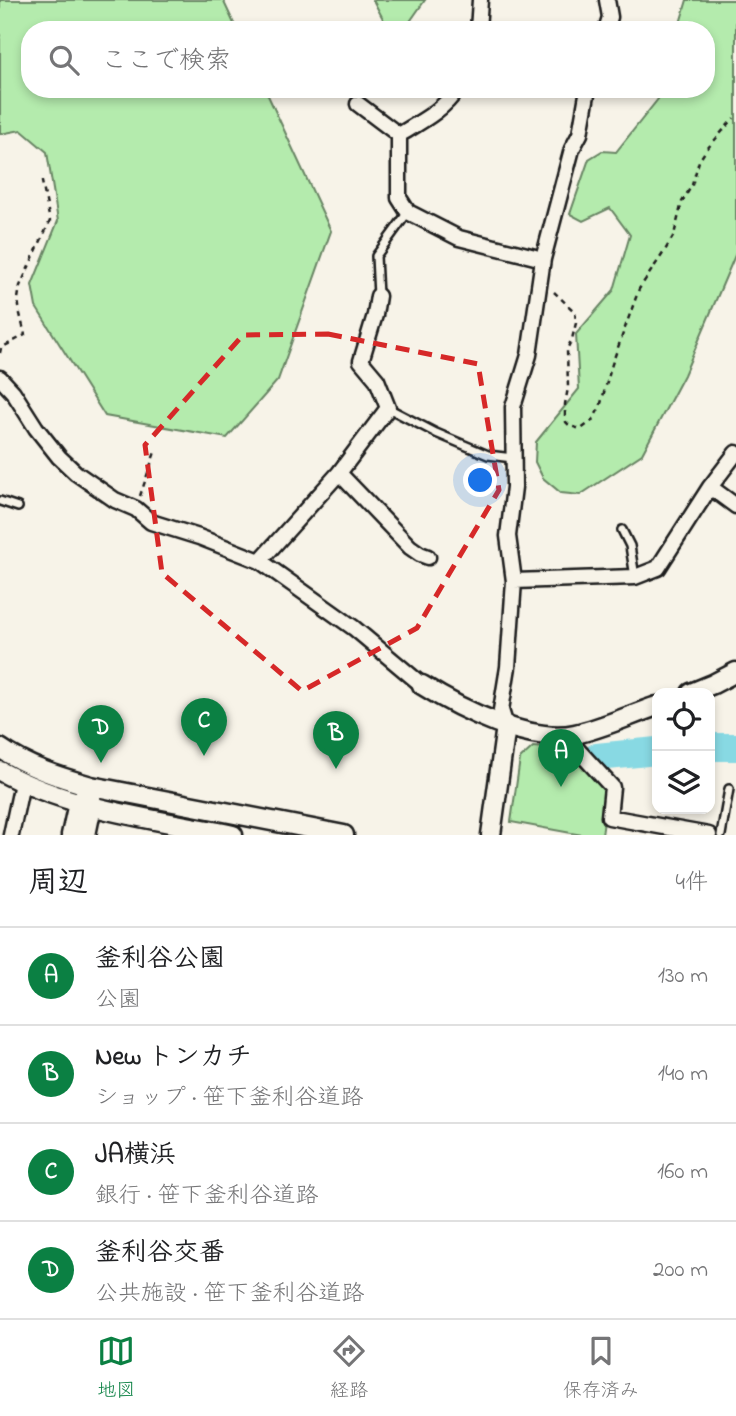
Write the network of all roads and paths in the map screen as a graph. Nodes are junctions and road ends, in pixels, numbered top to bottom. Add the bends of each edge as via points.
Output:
1 (480, 0) edge
2 (607, 0) edge
3 (479, 21) edge
4 (609, 21) edge
5 (451, 98) edge
6 (586, 98) edge
7 (358, 104) dead end
8 (734, 118) dead end
9 (398, 135) junction
10 (41, 177) dead end
11 (408, 212) junction
12 (543, 259) junction
13 (540, 281) junction
14 (378, 296) joint
15 (0, 353) edge
16 (0, 378) edge
17 (388, 408) junction
18 (156, 449) dead end
19 (736, 453) edge
20 (513, 458) junction
21 (339, 473) junction
22 (710, 487) junction
23 (0, 501) edge
24 (736, 506) edge
25 (18, 507) dead end
26 (136, 509) junction
27 (622, 530) dead end
28 (428, 557) dead end
29 (260, 561) junction
30 (635, 577) junction
31 (514, 581) junction
32 (736, 672) edge
33 (422, 685) joint
34 (703, 688) edge
35 (652, 708) edge
36 (506, 726) junction
37 (572, 735) junction
38 (0, 748) edge
39 (0, 771) edge
40 (22, 783) junction
41 (91, 786) junction
42 (729, 789) dead end
43 (85, 804) junction
44 (11, 835) edge
45 (71, 835) edge
46 (86, 835) edge
47 (233, 835) edge
48 (344, 835) edge
49 (491, 835) edge
50 (709, 835) edge
51 (721, 835) edge

1 - 3 street
2 - 4 street
5 - 9 street
6 - 12 street
7 - 9 street
8 - 13 path via 699,161 674,235 639,289 600,407 581,429 570,426 565,416 567,349 576,312
9 - 11 street via 399,198
10 - 15 path via 50,221 20,286 25,334
11 - 12 street via 458,238
11 - 14 lane via 376,256
12 - 13 street
13 - 20 street via 530,355 513,407
14 - 17 street via 361,361 377,380
16 - 26 street via 59,457 115,500
17 - 20 lane via 488,455
17 - 21 street
18 - 26 path
19 - 22 street
20 - 31 street via 508,536
21 - 28 street via 410,547
21 - 29 street
22 - 24 street
22 - 30 street via 658,568
23 - 25 lane
26 - 29 street via 150,522
27 - 30 lane
29 - 33 street via 354,628
30 - 31 street
31 - 36 street via 501,710
32 - 34 street
33 - 36 street
35 - 37 street
36 - 37 street via 531,734
36 - 49 street
37 - 50 street via 576,748 612,787 609,817
38 - 41 street via 57,776
39 - 40 street
40 - 43 street
40 - 44 street
41 - 43 street
41 - 48 street
42 - 51 lane
43 - 45 street
43 - 46 street
43 - 47 street

